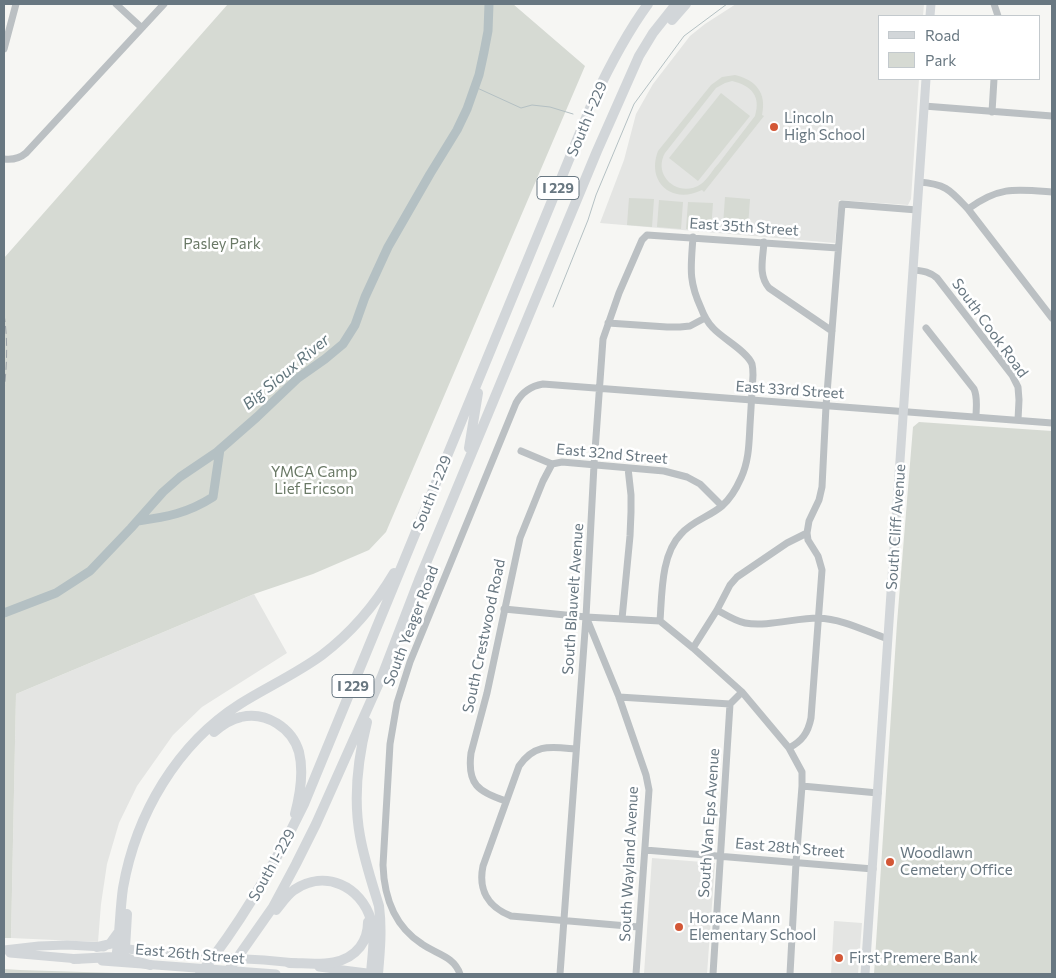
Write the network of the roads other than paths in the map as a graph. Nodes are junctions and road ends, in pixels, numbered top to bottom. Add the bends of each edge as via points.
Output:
1 (16, 4) edge
2 (116, 4) edge
3 (164, 4) edge
4 (648, 4) edge
5 (676, 4) edge
6 (686, 4) edge
7 (142, 28) junction
8 (4, 49) edge
9 (639, 56) junction
10 (926, 80) edge
11 (994, 80) edge
12 (924, 106) junction
13 (992, 112) junction
14 (1052, 116) edge
15 (4, 159) edge
16 (919, 182) junction
17 (1052, 192) edge
18 (968, 209) junction
19 (917, 210) junction
20 (647, 235) joint
21 (693, 237) junction
22 (764, 242) junction
23 (838, 248) junction
24 (913, 270) junction
25 (1052, 316) edge
26 (705, 318) junction
27 (608, 323) junction
28 (926, 328) dead end
29 (832, 331) junction
30 (480, 379) junction
31 (600, 389) junction
32 (527, 390) joint
33 (752, 401) junction
34 (826, 406) junction
35 (904, 412) junction
36 (976, 417) junction
37 (1018, 420) junction
38 (1052, 423) edge
39 (521, 451) dead end
40 (467, 464) junction
41 (552, 464) junction
42 (594, 465) junction
43 (628, 468) junction
44 (722, 506) junction
45 (422, 516) junction
46 (807, 533) junction
47 (504, 609) junction
48 (717, 610) junction
49 (586, 617) junction
50 (818, 618) junction
51 (622, 619) junction
52 (660, 621) junction
53 (888, 639) junction
54 (692, 648) junction
55 (382, 676) junction
56 (742, 692) junction
57 (619, 697) junction
58 (730, 704) junction
59 (576, 748) junction
60 (789, 748) junction
61 (802, 786) junction
62 (878, 793) junction
63 (506, 801) junction
64 (645, 850) junction
65 (279, 854) junction
66 (720, 856) junction
67 (796, 862) junction
68 (873, 868) junction
69 (366, 908) junction
70 (564, 921) junction
71 (119, 927) junction
72 (639, 927) junction
73 (247, 943) junction
74 (97, 947) junction
75 (121, 950) junction
76 (4, 951) edge
77 (74, 959) junction
78 (289, 962) junction
79 (150, 965) junction
80 (200, 974) edge
81 (226, 974) edge
82 (276, 974) edge
83 (371, 974) edge
84 (377, 974) edge
85 (460, 974) edge
86 (560, 974) edge
87 (636, 974) edge
88 (713, 974) edge
89 (790, 974) edge
90 (865, 974) edge

1 - 8 street
2 - 7 street
3 - 7 street
4 - 30 highway, South I-229 / I 229 via 614,58 593,102
5 - 9 highway, I 229
6 - 9 highway
7 - 15 street via 26,153 15,159
9 - 40 highway, South I-229 / I 229 via 596,151
10 - 12 main road, South Cliff Avenue
11 - 13 street
12 - 13 street
12 - 16 main road, South Cliff Avenue
13 - 14 street
16 - 18 street via 947,189
16 - 19 main road, South Cliff Avenue
17 - 18 street via 1009,190 987,197
18 - 25 street
19 - 23 street via 842,204
19 - 24 main road, South Cliff Avenue
20 - 21 street, East 35th Street
20 - 27 street, South Blauvelt Avenue via 642,240
21 - 22 street, East 35th Street
21 - 26 street via 690,271
22 - 23 street, East 35th Street
22 - 29 street via 762,278 765,284
23 - 29 street
24 - 35 main road, South Cliff Avenue
24 - 37 street, South Cook Road via 932,273 937,278 1012,375 1018,387
26 - 27 street via 680,327
26 - 33 street via 724,339 746,354 753,376
27 - 31 street, South Blauvelt Avenue via 603,339
28 - 36 street via 974,389
29 - 34 street
30 - 40 highway
30 - 45 highway, South I-229 / I 229
31 - 32 street, East 33rd Street via 543,384
31 - 33 street, East 33rd Street
31 - 42 street, South Blauvelt Avenue
32 - 85 street, South Yeager Road via 516,402 410,662 397,703 390,744 383,865 386,894 398,922 409,935 448,958
33 - 34 street, East 33rd Street
33 - 44 street via 748,459 741,478
34 - 35 street, East 33rd Street
34 - 46 street via 822,487
35 - 36 street, East 33rd Street
35 - 53 main road, South Cliff Avenue
36 - 37 street, East 33rd Street
37 - 38 street, East 33rd Street
39 - 41 street, East 32nd Street
40 - 55 highway, South I-229 / I 229
41 - 42 street, East 32nd Street
41 - 47 street, South Crestwood Road via 520,538
42 - 43 street, East 32nd Street
42 - 49 street, South Blauvelt Avenue
43 - 44 street, East 32nd Street via 687,477 700,484
43 - 51 street via 631,512
44 - 52 street via 692,524 673,544 665,567
45 - 65 highway, South I-229 / I 229 via 308,794
45 - 71 highway via 388,584 348,632 308,664 228,712 174,766 150,806 134,842 123,889
46 - 48 street via 737,577
46 - 50 street via 822,570
47 - 49 street
47 - 63 street, South Crestwood Road via 470,763 472,778 480,789 489,796
48 - 50 street via 746,623
48 - 54 street
49 - 51 street
49 - 57 street, South Wayland Avenue
49 - 59 street, South Blauvelt Avenue
50 - 53 street via 846,623
50 - 60 street via 810,725 803,738
51 - 52 street
52 - 54 street
53 - 62 main road, South Cliff Avenue
54 - 56 street
55 - 73 highway, South I-229 / I 229 via 306,845 272,907
55 - 84 highway via 364,736 357,797 360,838 381,917
56 - 58 street
56 - 60 street
57 - 58 street
57 - 64 street, South Wayland Avenue via 649,790
58 - 66 street, South Van Eps Avenue
59 - 63 street via 543,748 525,757
59 - 70 street, South Blauvelt Avenue
60 - 61 street via 802,772
61 - 62 street
61 - 67 street
62 - 68 main road, South Cliff Avenue
63 - 70 street via 481,874 484,892 496,909 511,916
64 - 66 street, East 28th Street
64 - 72 street, South Wayland Avenue
65 - 75 highway via 294,818 298,798 301,771 298,751 292,737 275,722 262,717 242,717 222,726 199,747 183,764 158,804 145,832 132,875
65 - 80 highway, South I-229 / I 229 via 244,914
66 - 67 street, East 28th Street
66 - 88 street, South Van Eps Avenue
67 - 68 street, East 28th Street
67 - 89 street
68 - 90 main road, South Cliff Avenue
69 - 73 highway via 354,892 342,884 327,881 311,883 293,891
69 - 78 highway via 366,937 348,958 329,963
69 - 83 highway via 374,934
70 - 72 street
70 - 86 street, South Blauvelt Avenue
71 - 74 highway via 110,944
71 - 75 highway
72 - 87 street, South Wayland Avenue
73 - 81 highway, South I-229 / I 229
74 - 75 main road, East 26th Street
74 - 76 main road, East 26th Street via 39,946
75 - 77 highway via 113,957
75 - 78 main road, East 26th Street
75 - 79 highway
76 - 77 main road, East 26th Street
77 - 79 main road, East 26th Street
78 - 83 main road, East 26th Street
79 - 82 main road, East 26th Street
83 - 84 main road, East 26th Street

